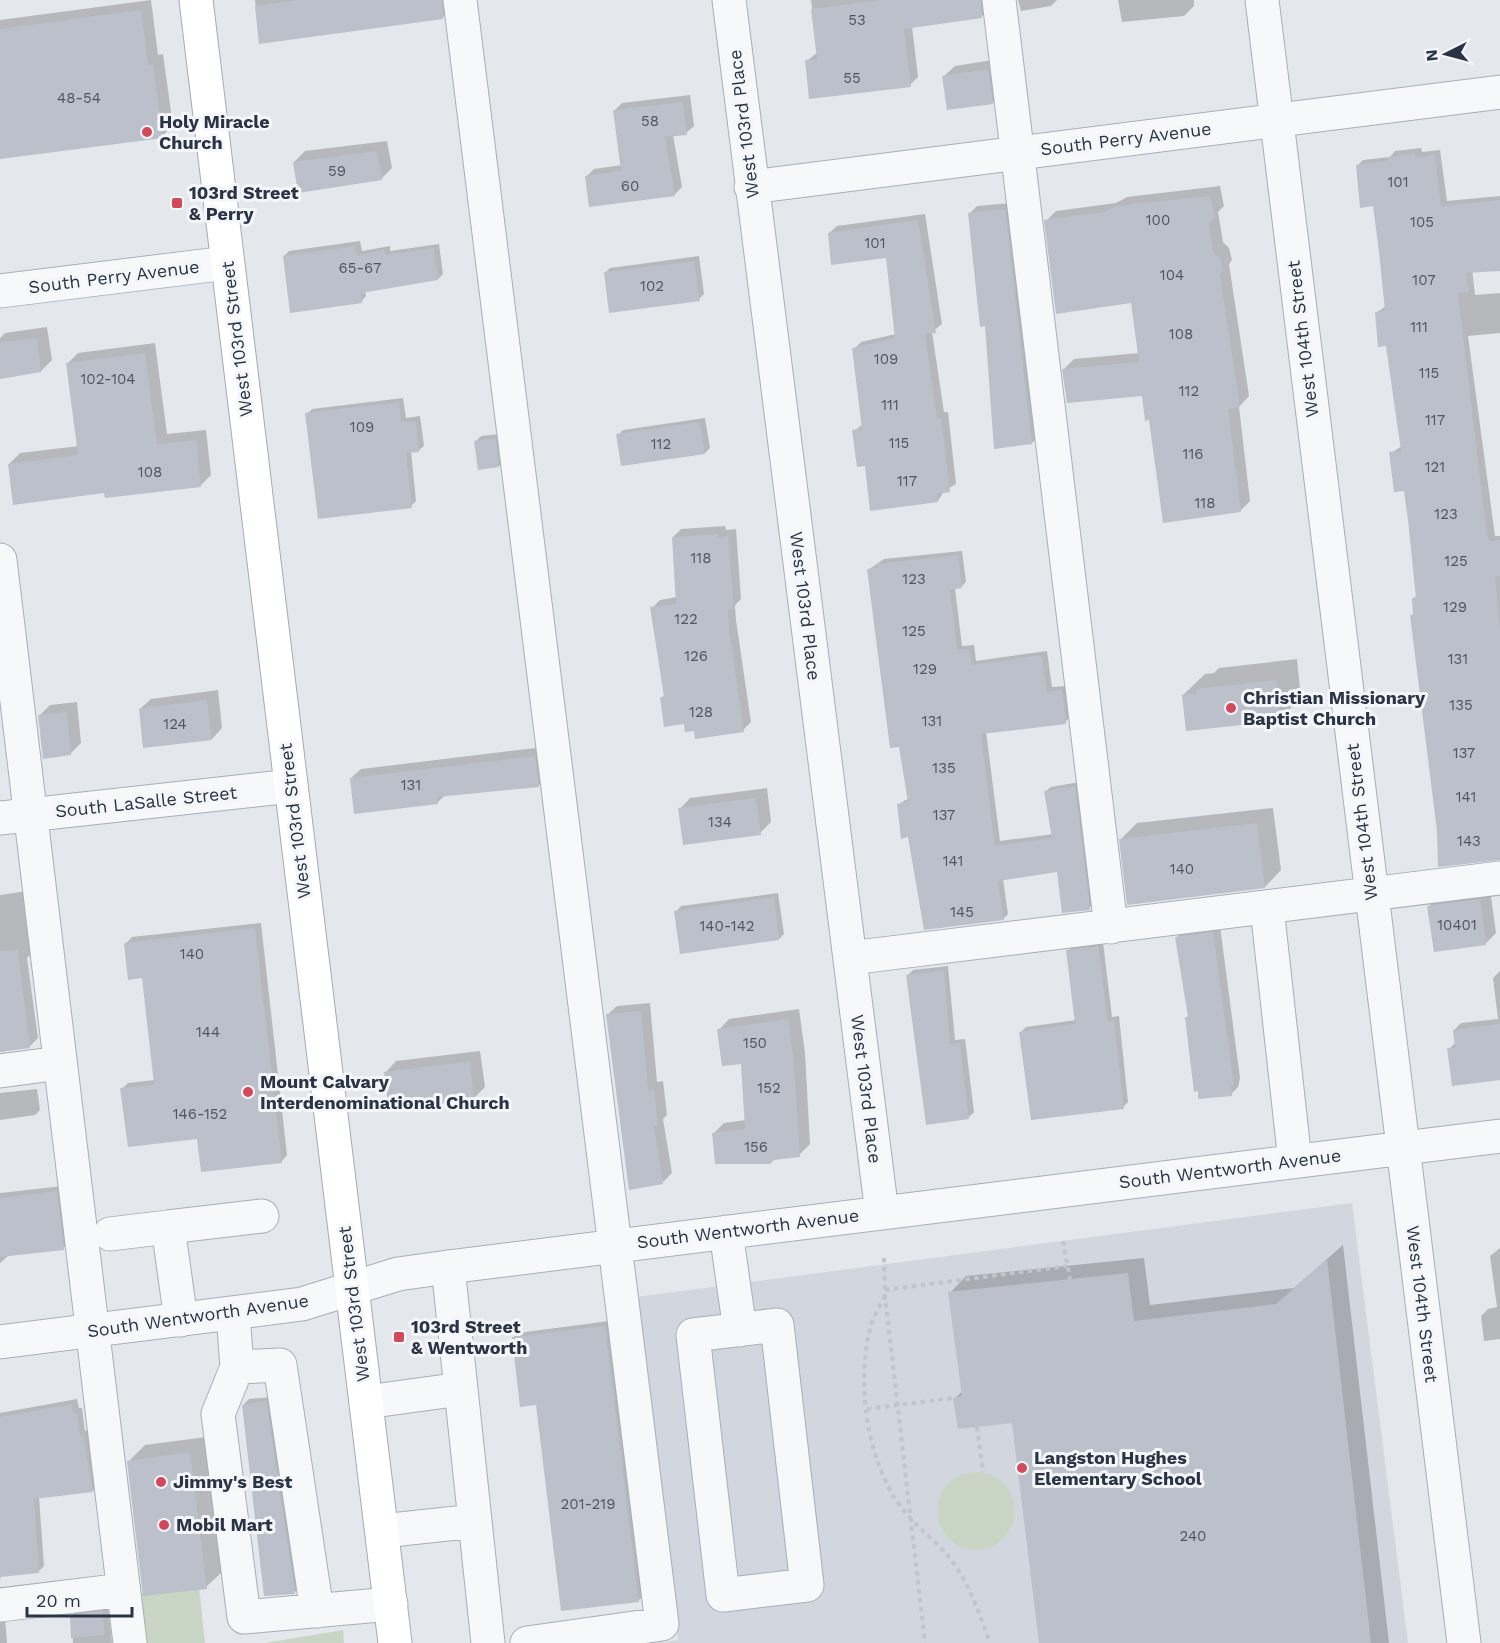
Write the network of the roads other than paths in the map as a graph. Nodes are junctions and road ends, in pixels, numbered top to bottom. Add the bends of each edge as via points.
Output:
1 (196, 0) edge
2 (460, 0) edge
3 (729, 0) edge
4 (999, 0) edge
5 (1262, 0) edge
6 (1500, 92) edge
7 (1277, 119) junction
8 (1018, 153) junction
9 (751, 187) junction
10 (227, 263) junction
11 (0, 291) edge
12 (0, 560) edge
13 (291, 786) junction
14 (15, 816) edge
15 (1500, 878) edge
16 (1371, 896) junction
17 (1267, 908) junction
18 (1111, 927) junction
19 (850, 958) junction
20 (60, 1063) junction
21 (0, 1071) edge
22 (1500, 1136) edge
23 (1402, 1148) junction
24 (1295, 1161) junction
25 (882, 1213) junction
26 (262, 1216) dead end
27 (168, 1227) junction
28 (726, 1232) junction
29 (110, 1234) dead end
30 (614, 1246) junction
31 (448, 1267) junction
32 (352, 1289) junction
33 (233, 1314) junction
34 (181, 1320) junction
35 (740, 1330) junction
36 (93, 1331) junction
37 (0, 1342) edge
38 (237, 1367) junction
39 (461, 1389) junction
40 (366, 1402) junction
41 (475, 1521) junction
42 (382, 1531) junction
43 (123, 1590) junction
44 (391, 1604) junction
45 (0, 1605) edge
46 (317, 1611) junction
47 (130, 1643) edge
48 (395, 1643) edge
49 (488, 1643) edge
50 (527, 1643) edge
51 (1464, 1643) edge

1 - 10 main road, West 103rd Street
2 - 30 street
3 - 9 street, West 103rd Place
4 - 8 street
5 - 7 street, West 104th Street
6 - 7 street, South Perry Avenue
7 - 8 street, South Perry Avenue
7 - 16 street, West 104th Street
8 - 9 street, South Perry Avenue
8 - 18 street
9 - 19 street, West 103rd Place
10 - 11 street, South Perry Avenue
10 - 13 main road, West 103rd Street
12 - 14 street
13 - 14 street, South LaSalle Street
13 - 32 main road, West 103rd Street
14 - 20 street
15 - 16 street
16 - 17 street
16 - 23 street, West 104th Street
17 - 18 street
17 - 24 street
18 - 19 street
19 - 25 street, West 103rd Place
20 - 21 street
20 - 36 street
22 - 23 street, South Wentworth Avenue
23 - 24 street, South Wentworth Avenue
23 - 51 street, West 104th Street
24 - 25 street, South Wentworth Avenue
25 - 28 street, South Wentworth Avenue
26 - 27 street
27 - 29 street
27 - 34 street
28 - 30 street, South Wentworth Avenue
28 - 35 street
30 - 31 street, South Wentworth Avenue
30 - 50 street via 662,1624
31 - 32 street, South Wentworth Avenue via 398,1274
31 - 39 street
32 - 33 street, South Wentworth Avenue via 302,1304
32 - 40 main road, West 103rd Street
33 - 34 street, South Wentworth Avenue
33 - 38 street
34 - 36 street, South Wentworth Avenue
35 - 35 street via 693,1335 723,1595 807,1585 777,1325
36 - 37 street, South Wentworth Avenue
36 - 43 street
38 - 46 street via 280,1365
38 - 46 street via 218,1414 244,1617
39 - 40 street
39 - 41 street
40 - 42 main road, West 103rd Street
41 - 42 street
41 - 49 street
42 - 44 main road, West 103rd Street
43 - 45 street
43 - 47 street
44 - 46 street
44 - 48 main road, West 103rd Street

